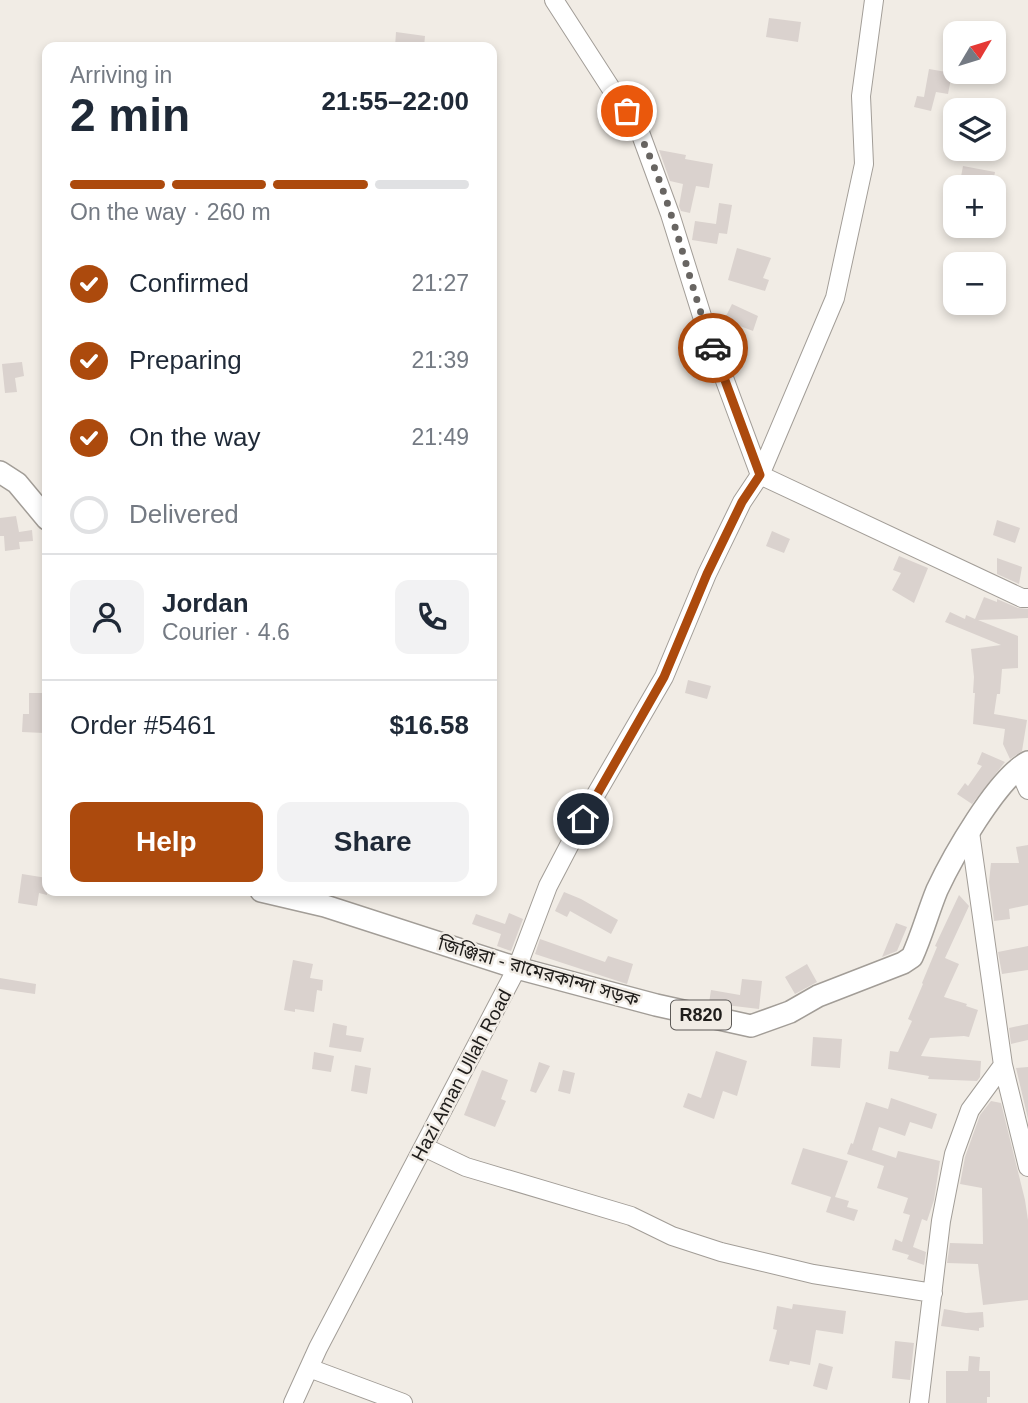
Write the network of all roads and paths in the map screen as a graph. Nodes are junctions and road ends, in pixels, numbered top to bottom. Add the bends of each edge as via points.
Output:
1 (554, 0) edge
2 (874, 0) edge
3 (0, 471) edge
4 (760, 475) junction
5 (42, 513) edge
6 (1028, 598) edge
7 (1023, 764) edge
8 (1028, 789) edge
9 (970, 832) junction
10 (284, 896) edge
11 (517, 968) junction
12 (1003, 1065) junction
13 (424, 1147) junction
14 (1028, 1167) edge
15 (933, 1293) junction
16 (309, 1368) junction
17 (293, 1403) edge
18 (403, 1403) edge
19 (919, 1403) edge

1 - 4 street via 641,135
2 - 4 street, Hazi Aman Ullah Road via 861,96 864,164 835,298
3 - 5 main road
4 - 6 street
4 - 11 street, Hazi Aman Ullah Road via 707,574 664,677 548,886
7 - 8 street
7 - 9 main road, জিঞ্জিরা - রামেরকান্দা সড়ক / R820 via 991,798
9 - 11 main road, জিঞ্জিরা - রামেরকান্দা সড়ক / R820 via 937,891 912,957 764,1023 735,1023
9 - 12 street
10 - 11 main road, জিঞ্জিরা - রামেরকান্দা সড়ক / R820 via 326,905
11 - 13 street, Hazi Aman Ullah Road
12 - 14 street
12 - 15 street via 970,1110 954,1154
13 - 15 street via 467,1167 631,1216 671,1236 721,1252 813,1274
13 - 16 street, Hazi Aman Ullah Road
15 - 19 street
16 - 17 street, Hazi Aman Ullah Road
16 - 18 street

